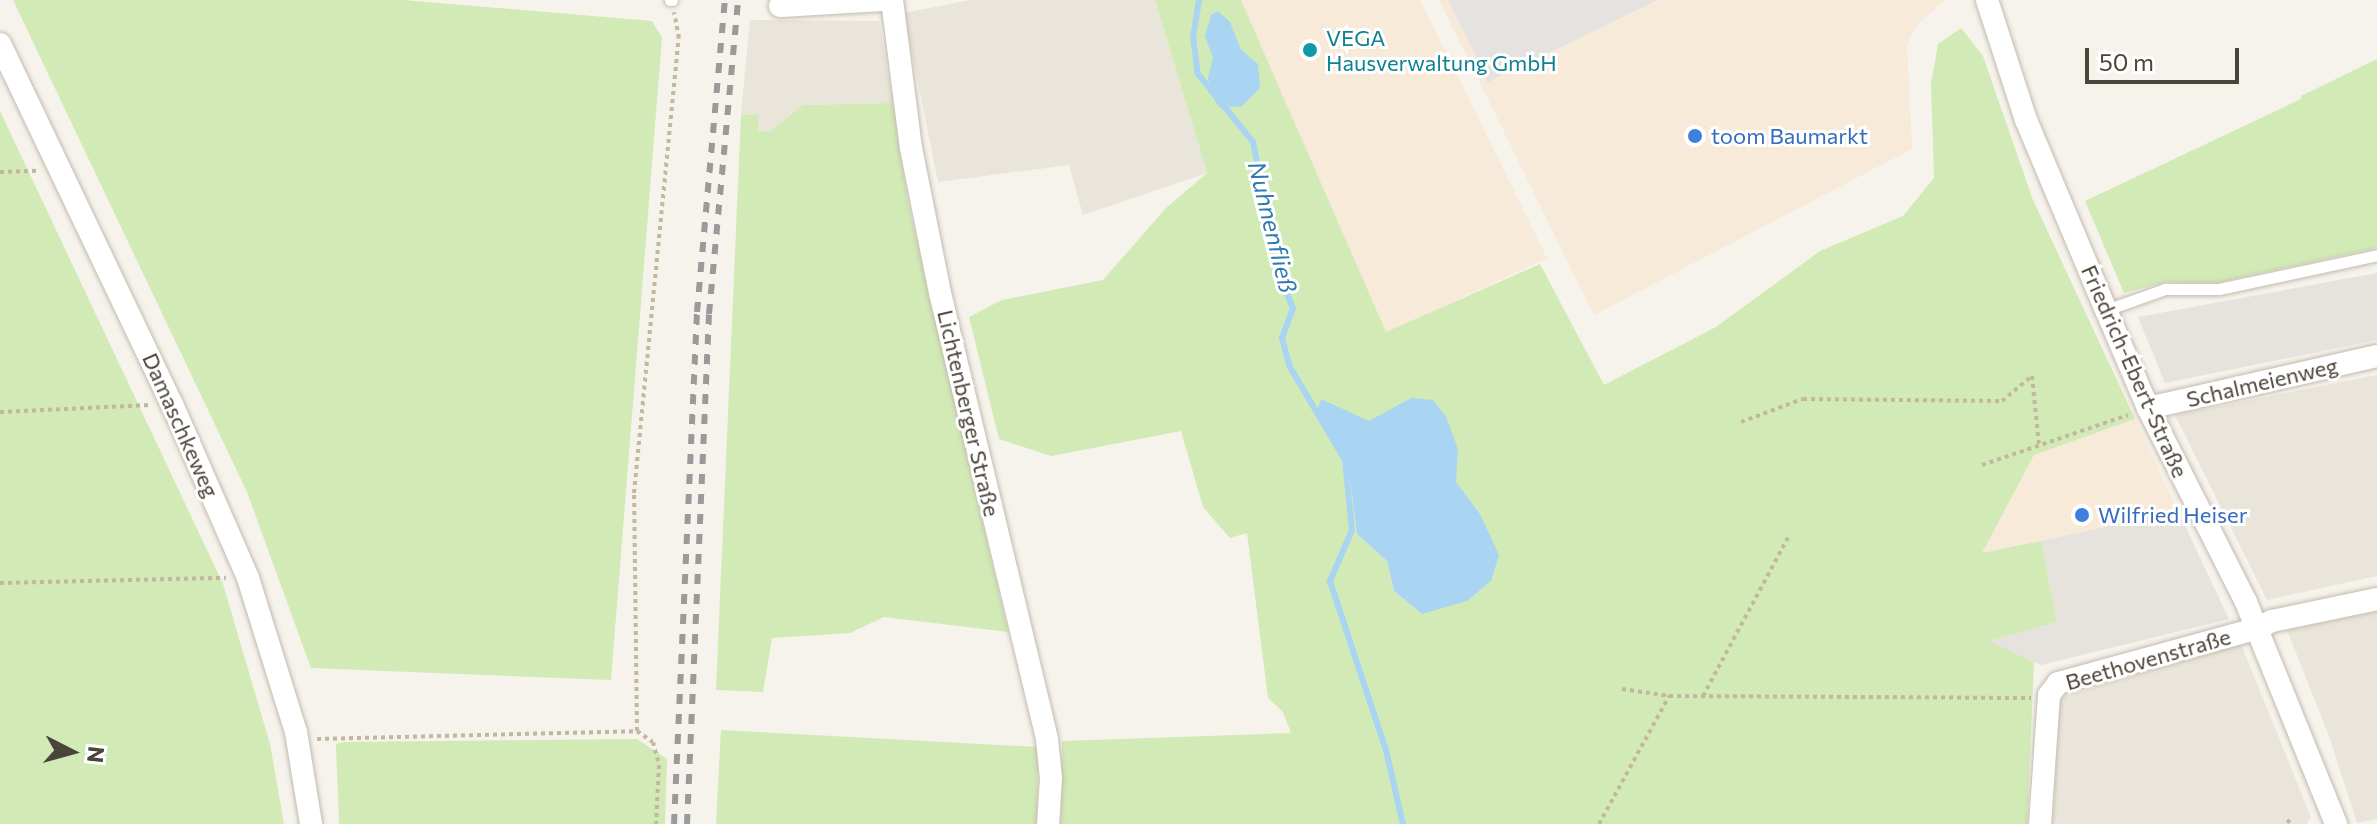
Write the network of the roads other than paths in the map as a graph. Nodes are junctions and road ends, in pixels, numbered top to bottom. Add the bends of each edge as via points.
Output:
1 (880, 0) edge
2 (892, 0) edge
3 (1987, 0) edge
4 (780, 6) dead end
5 (0, 44) edge
6 (2377, 255) edge
7 (2106, 310) junction
8 (2377, 356) edge
9 (2148, 408) junction
10 (2377, 599) edge
11 (2256, 629) junction
12 (311, 824) edge
13 (1048, 824) edge
14 (2040, 824) edge
15 (2336, 824) edge

1 - 4 street
2 - 13 street, Lichtenberger Straße via 911,148 940,293 1047,740
3 - 7 street, Friedrich-Ebert-Straße via 2026,120
5 - 12 street, Damaschkeweg via 172,404 248,578 298,739
6 - 7 lane via 2219,289 2165,289
7 - 9 street, Friedrich-Ebert-Straße
8 - 9 street, Schalmeienweg
9 - 11 street, Friedrich-Ebert-Straße
10 - 11 street, Beethovenstraße
11 - 14 street, Beethovenstraße via 2058,683 2049,698
11 - 15 street, Friedrich-Ebert-Straße

